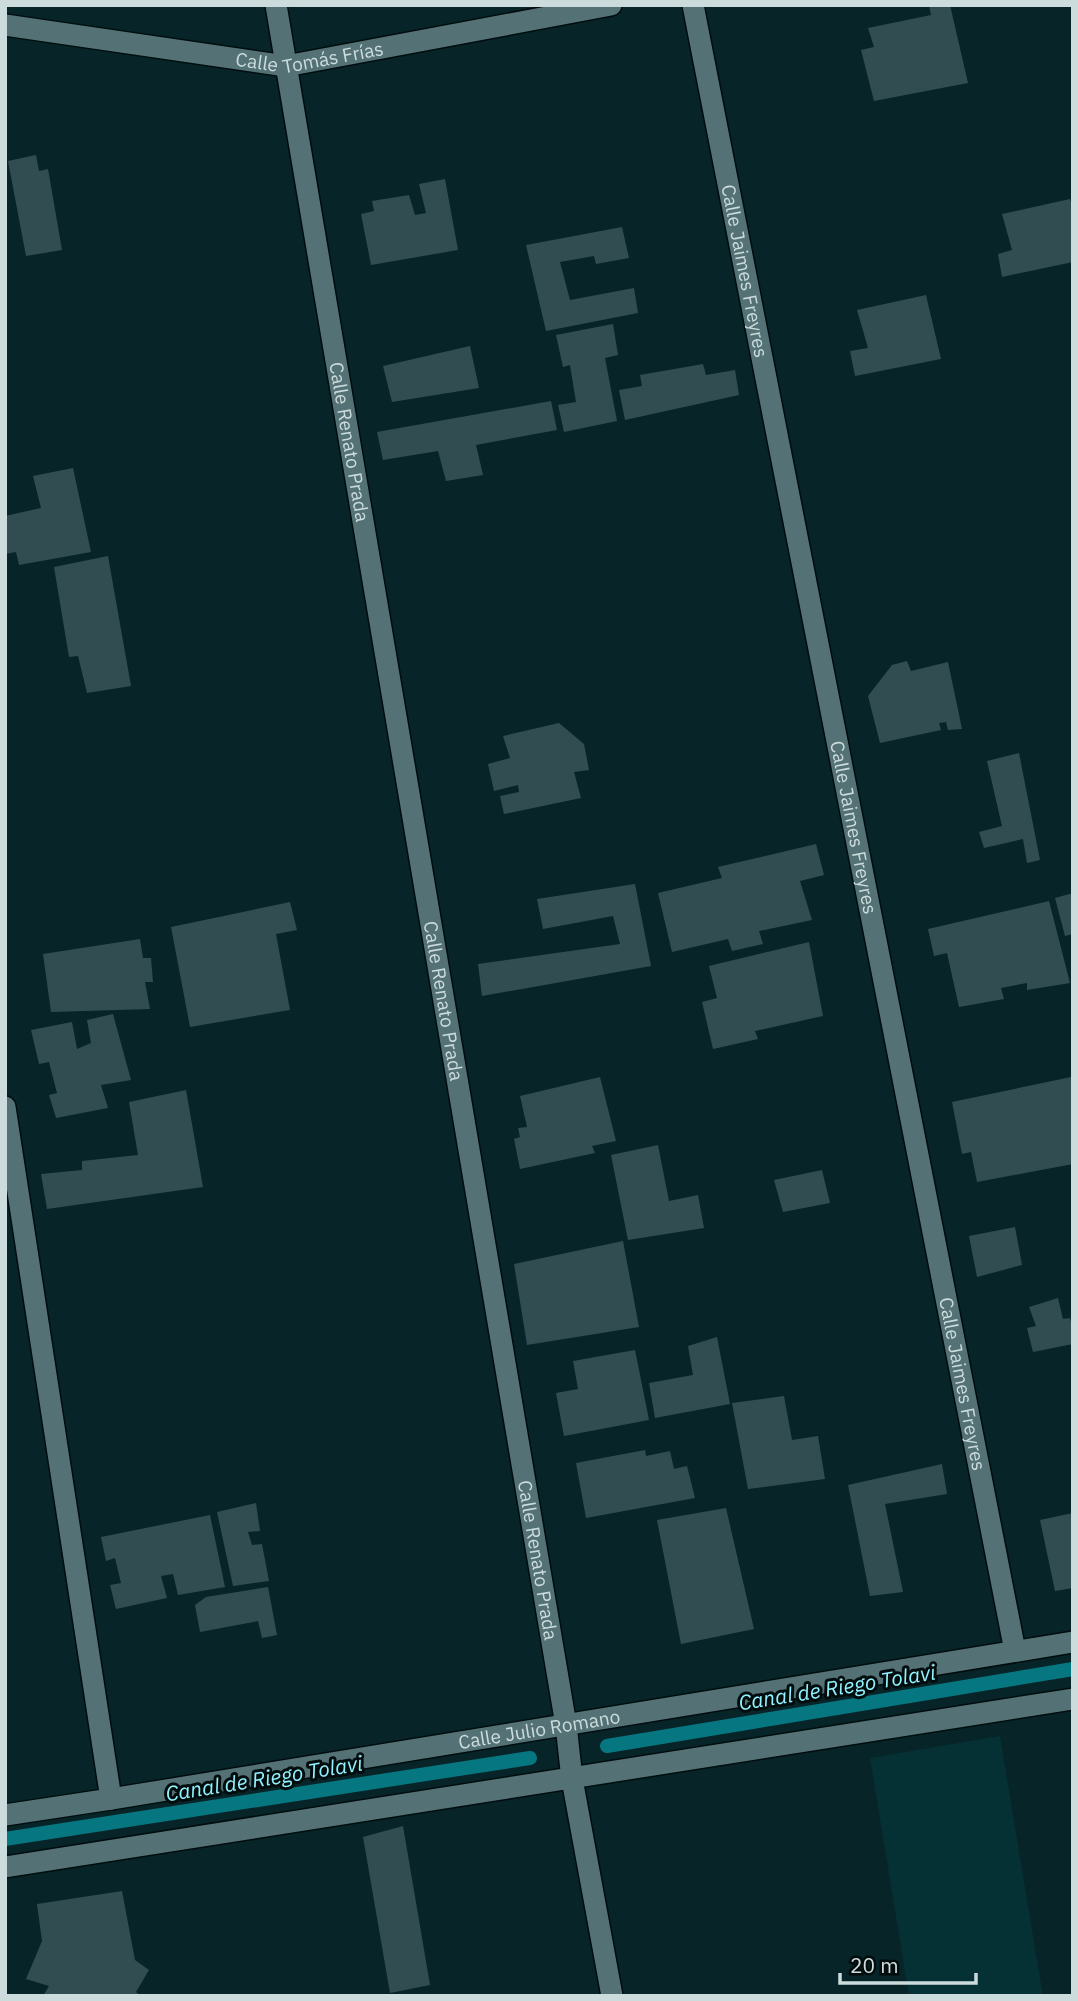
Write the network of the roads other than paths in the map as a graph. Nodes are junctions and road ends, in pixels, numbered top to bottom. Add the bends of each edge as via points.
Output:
1 (276, 5) edge
2 (611, 5) edge
3 (693, 5) edge
4 (5, 25) edge
5 (286, 66) junction
6 (5, 1107) edge
7 (1073, 1642) edge
8 (1015, 1651) junction
9 (1073, 1699) edge
10 (566, 1725) junction
11 (572, 1779) junction
12 (111, 1799) junction
13 (5, 1815) edge
14 (5, 1867) edge
15 (612, 1996) edge

1 - 5 street, Calle Renato Prada
2 - 5 street, Calle Tomás Frías
3 - 8 street, Calle Jaimes Freyres
4 - 5 street, Calle Tomás Frías
5 - 10 street, Calle Renato Prada
6 - 12 street
7 - 8 street, Calle Julio Romano
8 - 10 street, Calle Julio Romano
9 - 11 street
10 - 11 street, Calle Renato Prada
10 - 12 street, Calle Julio Romano
11 - 14 street
11 - 15 street, Calle Renato Prada
12 - 13 street, Calle Julio Romano

